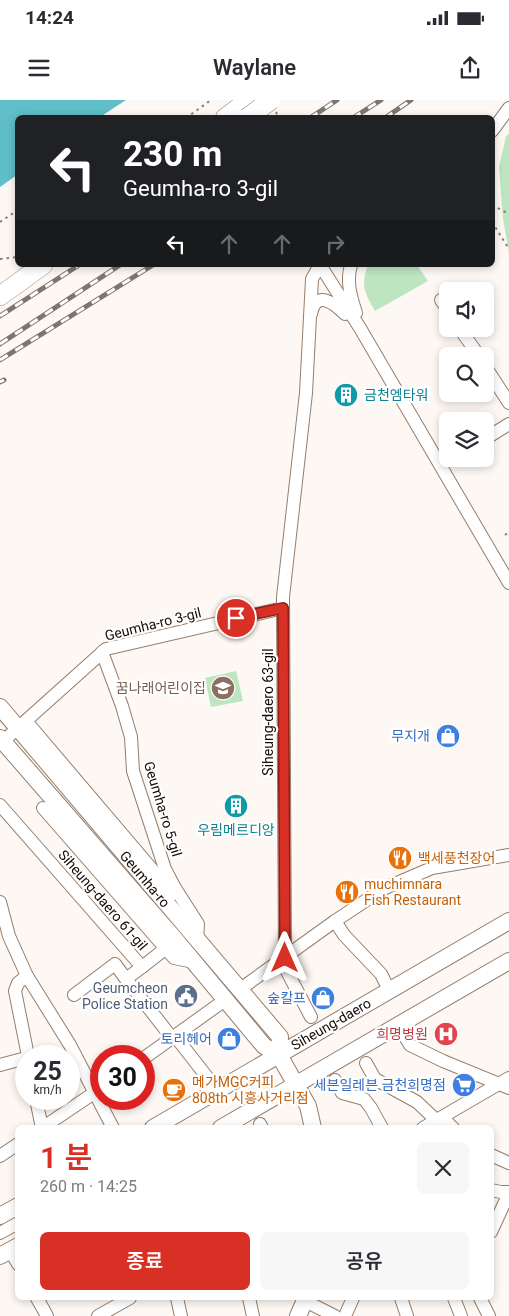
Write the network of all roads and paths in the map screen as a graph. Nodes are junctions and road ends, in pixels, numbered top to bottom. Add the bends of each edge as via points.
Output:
1 (211, 100) edge
2 (249, 100) edge
3 (274, 106) edge
4 (509, 108) edge
5 (190, 115) edge
6 (229, 115) edge
7 (254, 115) edge
8 (495, 127) edge
9 (495, 207) edge
10 (15, 212) edge
11 (509, 214) edge
12 (0, 222) edge
13 (495, 227) edge
14 (509, 249) edge
15 (15, 257) edge
16 (0, 259) edge
17 (20, 267) edge
18 (40, 267) edge
19 (319, 267) edge
20 (321, 267) edge
21 (350, 267) edge
22 (0, 282) edge
23 (0, 296) edge
24 (310, 316) junction
25 (360, 328) junction
26 (494, 380) edge
27 (509, 403) edge
28 (509, 424) edge
29 (494, 433) edge
30 (509, 532) edge
31 (505, 535) dead end
32 (509, 583) edge
33 (283, 608) junction
34 (102, 652) junction
35 (0, 707) edge
36 (22, 724) junction
37 (1, 741) edge
38 (0, 805) edge
39 (42, 808) dead end
40 (509, 855) edge
41 (0, 902) edge
42 (190, 914) junction
43 (335, 921) junction
44 (509, 921) edge
45 (197, 941) junction
46 (165, 949) junction
47 (283, 959) junction
48 (509, 961) edge
49 (194, 962) junction
50 (142, 967) junction
51 (27, 976) junction
52 (126, 979) junction
53 (239, 990) junction
54 (389, 990) junction
55 (74, 995) dead end
56 (225, 1000) junction
57 (310, 1017) dead end
58 (398, 1025) junction
59 (174, 1037) junction
60 (25, 1045) edge
61 (155, 1050) edge
62 (279, 1055) junction
63 (15, 1061) edge
64 (366, 1063) dead end
65 (0, 1065) edge
66 (207, 1077) dead end
67 (90, 1078) edge
68 (335, 1080) dead end
69 (296, 1084) junction
70 (505, 1084) edge
71 (90, 1096) edge
72 (38, 1110) edge
73 (106, 1110) edge
74 (180, 1112) junction
75 (436, 1120) junction
76 (41, 1125) edge
77 (47, 1125) edge
78 (112, 1125) edge
79 (157, 1125) edge
80 (165, 1125) edge
81 (226, 1125) edge
82 (312, 1125) edge
83 (380, 1125) edge
84 (428, 1125) edge
85 (450, 1125) edge
86 (15, 1146) edge
87 (0, 1156) edge
88 (494, 1156) edge
89 (509, 1163) edge
90 (494, 1191) edge
91 (509, 1193) edge
92 (15, 1208) edge
93 (0, 1216) edge
94 (15, 1225) edge
95 (494, 1226) edge
96 (0, 1233) edge
97 (15, 1239) edge
98 (9, 1251) edge
99 (38, 1300) edge
100 (126, 1300) edge
101 (177, 1300) edge
102 (249, 1300) edge
103 (352, 1300) edge
104 (402, 1300) edge
105 (455, 1300) edge
106 (481, 1300) edge
107 (303, 1305) edge
108 (47, 1316) edge
109 (98, 1316) edge
110 (181, 1316) edge
111 (253, 1316) edge
112 (334, 1316) edge
113 (345, 1316) edge
114 (407, 1316) edge
115 (461, 1316) edge
116 (488, 1316) edge

1 - 5 path
2 - 6 highway
3 - 7 highway, bridge
4 - 8 street
9 - 11 path
10 - 12 path
13 - 14 path
15 - 16 path
17 - 22 highway
18 - 23 highway
19 - 24 street, Siheung-daero 63-gil via 312,279
20 - 25 street
21 - 25 street via 349,288
24 - 25 street via 318,302 332,302
24 - 33 street, Siheung-daero 63-gil via 306,394
25 - 32 street
26 - 27 street
28 - 29 street
30 - 31 path
33 - 34 street, Geumha-ro 3-gil
33 - 47 street, Siheung-daero 63-gil
34 - 36 street, Geumha-ro 3-gil
34 - 42 street, Geumha-ro 5-gil via 122,706 130,737 133,771 165,869
35 - 36 main road, Geumha-ro
36 - 37 street, Geumha-ro 3-gil
36 - 42 street
36 - 45 main road, Geumha-ro
37 - 49 main road, Geumha-ro
38 - 50 street, Siheung-daero 61-gil
39 - 46 street
40 - 43 street via 432,868 402,879
41 - 51 street via 8,936
42 - 45 street, Geumha-ro 5-gil via 198,924
43 - 47 street
43 - 54 street via 344,936 381,974
44 - 54 main road, Siheung-daero
45 - 53 main road, Geumha-ro
46 - 49 street via 174,958
46 - 50 street
47 - 53 street
47 - 57 street
48 - 58 main road
49 - 56 main road, Geumha-ro
50 - 52 street, Siheung-daero 61-gil
51 - 60 street via 18,983 15,991
51 - 67 street
52 - 55 street via 115,964
52 - 59 street
53 - 62 main road, Geumha-ro via 280,1037
54 - 62 main road, Siheung-daero
56 - 59 street
56 - 62 main road, Geumha-ro via 264,1046
58 - 69 main road
58 - 70 street via 410,1044
59 - 61 street
59 - 66 street
62 - 69 main road, Geumha-ro
62 - 74 main road, Siheung-daero
63 - 65 street
64 - 75 street via 375,1079 417,1102
68 - 83 street via 342,1093 364,1099
69 - 81 main road
69 - 82 main road, Geumha-ro via 308,1106
70 - 75 street
71 - 77 street
72 - 76 street
73 - 78 street
74 - 79 main road, Siheung-daero
74 - 80 street
75 - 84 street
75 - 85 street
86 - 87 street
88 - 89 street
90 - 91 street
91 - 95 street
92 - 93 main road
94 - 96 street
97 - 98 street
99 - 108 street
100 - 109 street
101 - 110 street
102 - 111 street
103 - 113 street
104 - 114 street
105 - 115 street
106 - 116 street
107 - 112 street

